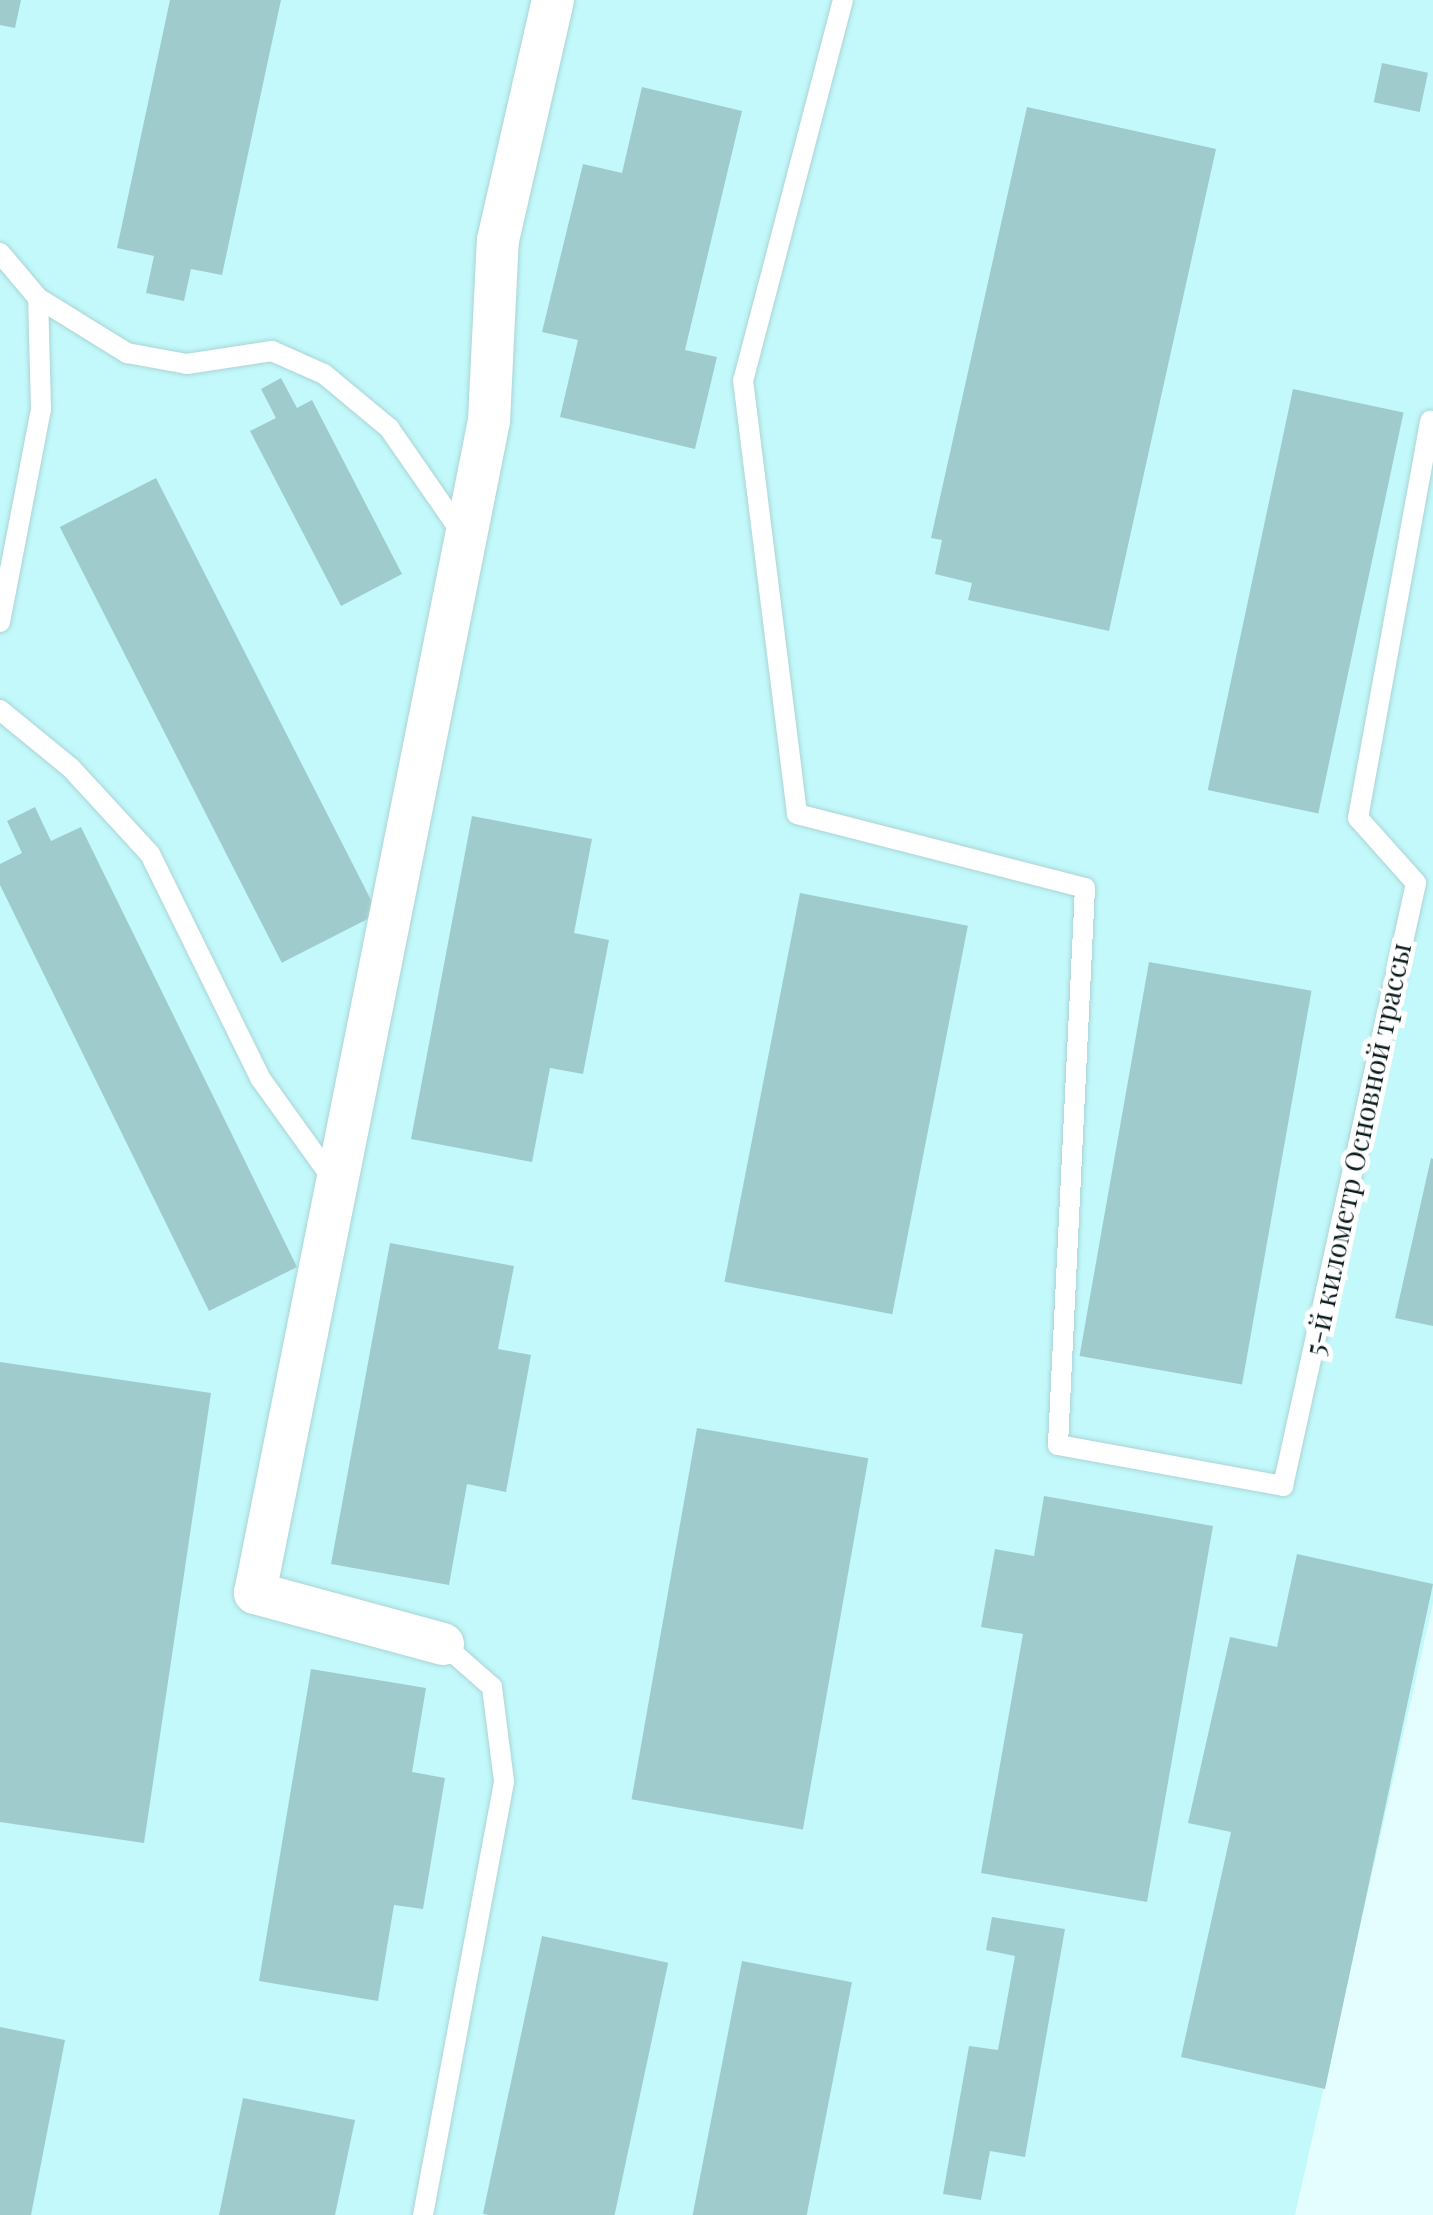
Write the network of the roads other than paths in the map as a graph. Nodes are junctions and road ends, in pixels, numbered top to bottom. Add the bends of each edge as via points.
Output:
1 (553, 0) edge
2 (842, 0) edge
3 (0, 253) edge
4 (38, 298) junction
5 (1430, 420) dead end
6 (466, 540) junction
7 (0, 622) edge
8 (0, 710) edge
9 (1425, 884) edge
10 (338, 1187) junction
11 (443, 1644) joint
12 (423, 2215) edge

1 - 6 street via 498,240 489,422
2 - 9 lane, 5-й километр Основной трассы via 742,380 797,814 1085,888 1058,1445 1283,1486
3 - 4 lane
4 - 6 lane via 127,353 187,364 272,351 324,374 389,428
4 - 7 lane via 41,409
5 - 9 lane, 5-й километр Основной трассы via 1358,818
6 - 10 street
8 - 10 lane via 70,767 150,854 260,1078
10 - 11 street via 254,1593
11 - 12 lane via 492,1687 504,1781

